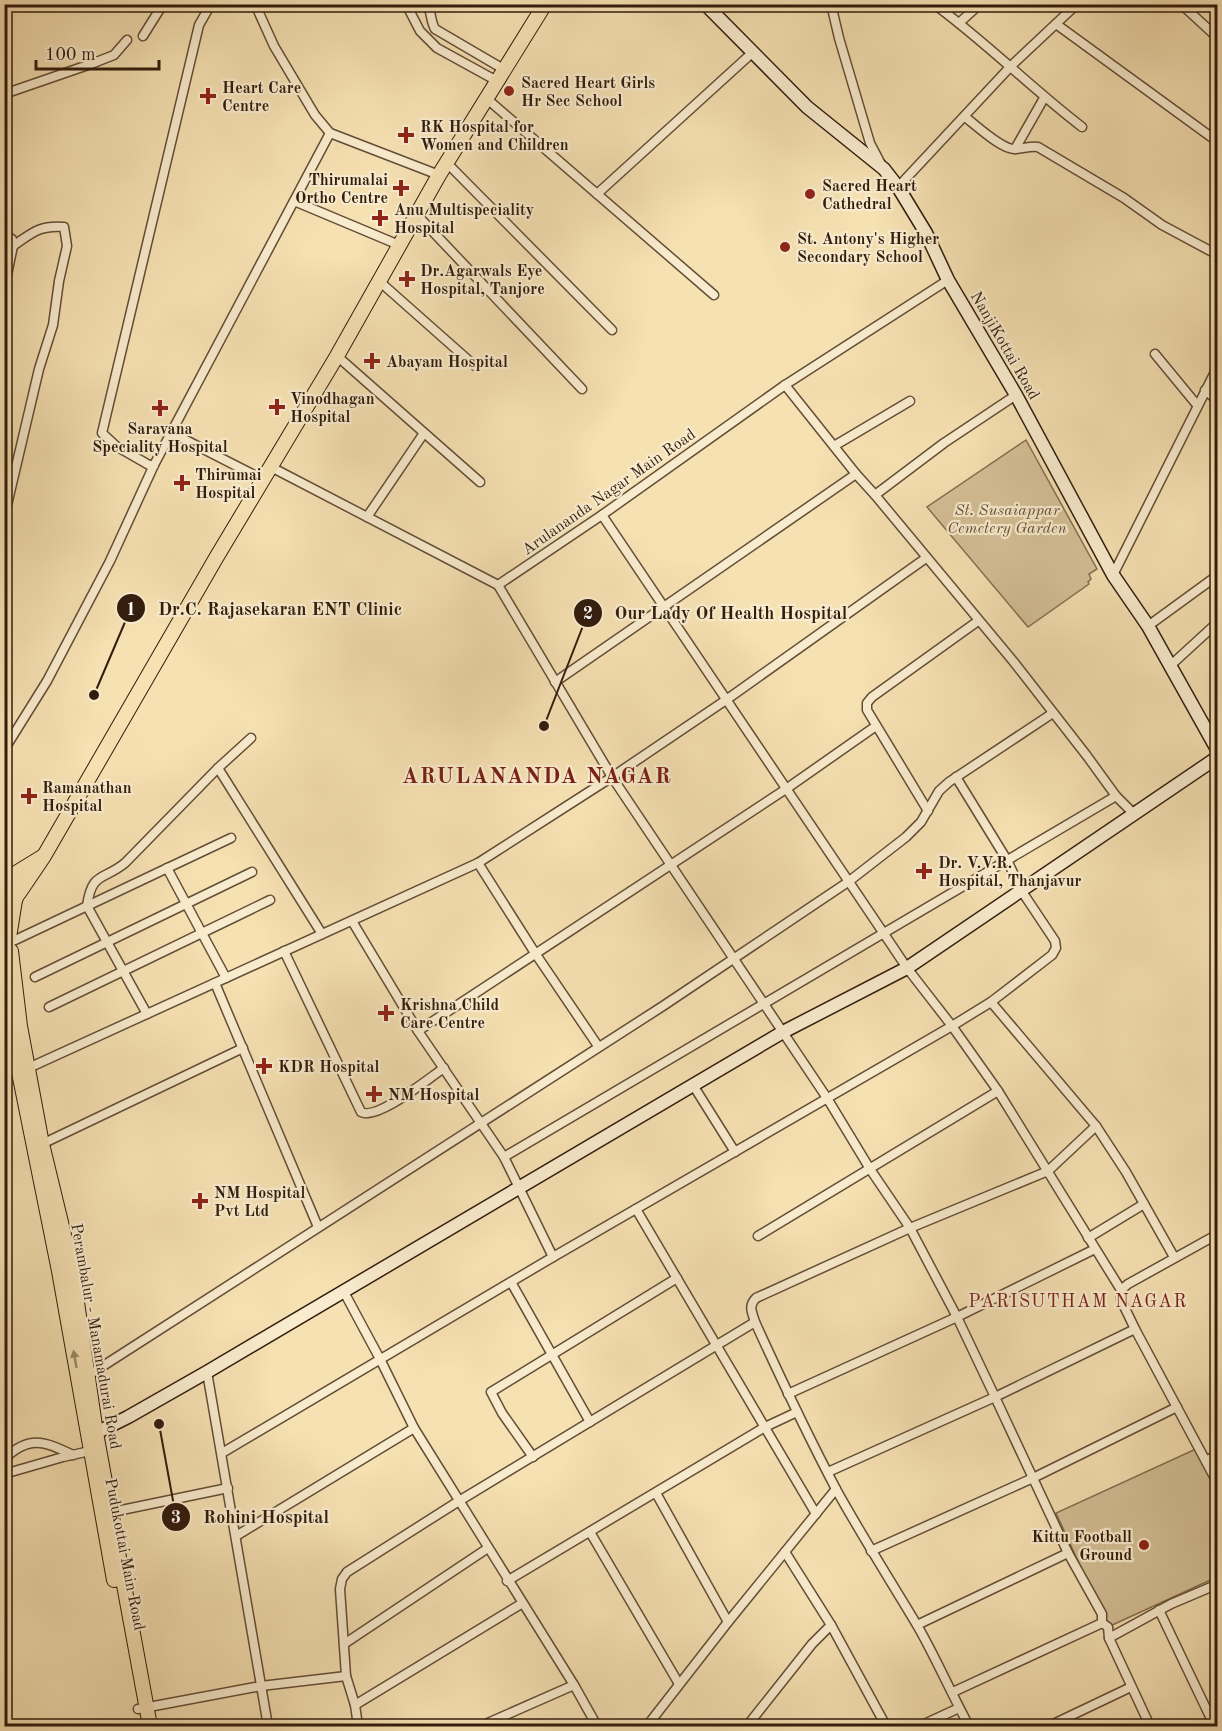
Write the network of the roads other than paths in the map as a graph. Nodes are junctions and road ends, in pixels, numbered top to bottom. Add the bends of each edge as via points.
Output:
1 (163, 4) edge
2 (212, 4) edge
3 (255, 4) edge
4 (406, 4) edge
5 (427, 4) edge
6 (545, 4) edge
7 (705, 4) edge
8 (831, 4) edge
9 (934, 4) edge
10 (981, 4) edge
11 (1077, 4) edge
12 (1180, 4) edge
13 (959, 23) junction
14 (1056, 24) junction
15 (143, 36) dead end
16 (1218, 38) edge
17 (127, 40) dead end
18 (752, 53) junction
19 (1011, 66) junction
20 (501, 75) junction
21 (4, 94) edge
22 (486, 98) junction
23 (1044, 98) junction
24 (965, 117) junction
25 (1082, 127) dead end
26 (330, 133) junction
27 (1218, 142) edge
28 (1015, 149) junction
29 (447, 163) junction
30 (884, 169) junction
31 (440, 175) junction
32 (898, 187) junction
33 (597, 194) junction
34 (294, 201) junction
35 (417, 215) junction
36 (4, 235) edge
37 (399, 245) junction
38 (13, 246) junction
39 (1218, 255) edge
40 (948, 280) junction
41 (379, 281) junction
42 (4, 289) edge
43 (714, 295) dead end
44 (612, 330) dead end
45 (1155, 354) dead end
46 (337, 356) junction
47 (475, 366) dead end
48 (1218, 366) edge
49 (785, 385) junction
50 (582, 389) dead end
51 (1204, 390) junction
52 (1016, 395) junction
53 (909, 401) dead end
54 (1218, 401) edge
55 (1197, 405) junction
56 (172, 433) junction
57 (424, 433) junction
58 (834, 446) junction
59 (154, 465) junction
60 (271, 467) junction
61 (856, 474) junction
62 (264, 480) junction
63 (480, 482) dead end
64 (875, 495) junction
65 (6, 500) edge
66 (602, 515) junction
67 (367, 517) junction
68 (4, 518) edge
69 (926, 558) junction
70 (1113, 575) junction
71 (1218, 575) edge
72 (498, 585) junction
73 (664, 607) junction
74 (978, 621) junction
75 (1218, 622) edge
76 (1148, 626) junction
77 (1171, 665) junction
78 (555, 682) junction
79 (726, 700) junction
80 (1053, 713) junction
81 (876, 726) junction
82 (251, 738) dead end
83 (1217, 749) edge
84 (4, 750) edge
85 (218, 768) junction
86 (612, 777) junction
87 (956, 777) junction
88 (786, 789) junction
89 (1116, 796) junction
90 (928, 811) junction
91 (1134, 814) junction
92 (231, 838) dead end
93 (44, 856) junction
94 (1007, 860) junction
95 (478, 862) junction
96 (671, 865) junction
97 (167, 868) junction
98 (252, 872) dead end
99 (8, 876) edge
100 (848, 882) junction
101 (1021, 890) junction
102 (13, 899) edge
103 (270, 900) dead end
104 (186, 903) junction
105 (87, 906) junction
106 (352, 921) junction
107 (202, 933) junction
108 (884, 933) junction
109 (322, 934) junction
110 (107, 941) junction
111 (8, 945) edge
112 (284, 951) junction
113 (535, 953) junction
114 (733, 959) junction
115 (907, 968) junction
116 (123, 970) junction
117 (35, 977) dead end
118 (226, 978) junction
119 (215, 983) junction
120 (4, 998) edge
121 (991, 1002) junction
122 (764, 1005) junction
123 (49, 1007) dead end
124 (147, 1014) junction
125 (952, 1026) junction
126 (418, 1031) junction
127 (783, 1032) junction
128 (598, 1046) junction
129 (243, 1048) junction
130 (444, 1068) junction
131 (24, 1070) junction
132 (693, 1085) junction
133 (998, 1091) junction
134 (827, 1098) junction
135 (481, 1122) junction
136 (1096, 1126) junction
137 (42, 1144) junction
138 (735, 1152) junction
139 (504, 1157) junction
140 (870, 1169) junction
141 (1048, 1171) junction
142 (519, 1189) junction
143 (1144, 1204) junction
144 (636, 1209) junction
145 (318, 1227) junction
146 (910, 1228) junction
147 (1218, 1234) edge
148 (758, 1236) dead end
149 (1088, 1238) junction
150 (1095, 1249) junction
151 (553, 1257) junction
152 (1174, 1257) junction
153 (65, 1269) junction
154 (677, 1278) junction
155 (512, 1282) junction
156 (1121, 1290) junction
157 (344, 1292) junction
158 (957, 1317) junction
159 (755, 1322) junction
160 (1135, 1329) junction
161 (717, 1345) junction
162 (551, 1355) junction
163 (380, 1359) junction
164 (207, 1372) junction
165 (89, 1375) junction
166 (788, 1394) junction
167 (995, 1397) junction
168 (1178, 1407) junction
169 (797, 1412) junction
170 (590, 1422) junction
171 (414, 1428) junction
172 (765, 1428) junction
173 (91, 1433) junction
174 (90, 1451) junction
175 (222, 1453) junction
176 (1218, 1454) edge
177 (73, 1455) junction
178 (533, 1457) junction
179 (4, 1459) edge
180 (1206, 1461) junction
181 (828, 1473) junction
182 (4, 1474) edge
183 (1033, 1478) junction
184 (1218, 1484) edge
185 (228, 1488) junction
186 (836, 1489) junction
187 (656, 1493) junction
188 (459, 1501) junction
189 (112, 1512) junction
190 (816, 1514) junction
191 (590, 1532) junction
192 (236, 1536) junction
193 (488, 1548) junction
194 (871, 1551) junction
195 (785, 1552) junction
196 (1068, 1553) junction
197 (117, 1570) junction
198 (507, 1581) junction
199 (1217, 1585) edge
200 (1218, 1595) edge
201 (522, 1604) junction
202 (1159, 1610) junction
203 (728, 1622) junction
204 (1102, 1623) junction
205 (831, 1625) junction
206 (917, 1625) junction
207 (1109, 1638) junction
208 (344, 1644) junction
209 (346, 1676) junction
210 (679, 1684) junction
211 (574, 1685) junction
212 (261, 1686) junction
213 (1131, 1687) junction
214 (953, 1692) junction
215 (355, 1705) junction
216 (142, 1708) junction
217 (959, 1708) junction
218 (1213, 1723) edge
219 (141, 1726) edge
220 (150, 1726) edge
221 (268, 1726) edge
222 (358, 1726) edge
223 (481, 1726) edge
224 (597, 1726) edge
225 (647, 1726) edge
226 (747, 1726) edge
227 (886, 1726) edge
228 (920, 1726) edge
229 (969, 1726) edge
230 (1049, 1726) edge
231 (1150, 1726) edge

1 - 15 street
2 - 59 street via 199,25 102,433 116,446
3 - 26 street via 274,46
4 - 20 street via 420,31 436,48
5 - 20 street via 435,29
6 - 20 main road
7 - 18 street, NanjiKottai Road
8 - 30 street via 870,143
9 - 13 street
10 - 13 street
11 - 14 street
12 - 16 street
13 - 19 street
14 - 19 street
14 - 27 street
17 - 21 street via 114,55
18 - 30 street, NanjiKottai Road via 807,107
18 - 33 street
19 - 23 street
19 - 24 street
20 - 22 main road
22 - 29 main road
22 - 33 street
23 - 25 street
23 - 28 street
24 - 28 street via 1006,148
24 - 32 street
26 - 31 street
26 - 34 street
28 - 39 street via 1038,147 1162,225
29 - 31 main road
29 - 44 street
30 - 32 street, NanjiKottai Road
31 - 35 main road
32 - 40 street, NanjiKottai Road
33 - 43 street
34 - 37 street
34 - 56 street
35 - 37 main road
35 - 50 street
36 - 38 street via 12,239
37 - 41 main road
38 - 42 street
38 - 65 street via 37,229 64,226 67,246 52,325
40 - 49 street, Arulananda Nagar Main Road
40 - 52 street, NanjiKottai Road
41 - 46 main road
41 - 47 street
45 - 55 street
46 - 57 street
46 - 60 main road
48 - 51 street
49 - 58 street
49 - 66 street, Arulananda Nagar Main Road
51 - 54 street
51 - 55 street
52 - 64 street
52 - 70 street, NanjiKottai Road
53 - 58 street
55 - 70 street
56 - 59 street
56 - 62 street
57 - 63 street
57 - 67 street
58 - 61 street
59 - 84 street via 110,561 47,681
60 - 62 main road
60 - 67 street
61 - 64 street
61 - 73 street
62 - 93 main road
64 - 69 street
65 - 68 street
66 - 72 street, Arulananda Nagar Main Road
66 - 73 street
67 - 72 street
69 - 74 street
69 - 79 street
70 - 76 street, NanjiKottai Road
71 - 76 street
72 - 78 street
73 - 78 street
73 - 79 street
74 - 80 street
74 - 81 street via 872,697 867,710
75 - 77 street
76 - 77 street, NanjiKottai Road
77 - 83 street, NanjiKottai Road
78 - 86 street
79 - 86 street
79 - 88 street
80 - 87 street
80 - 89 street
81 - 88 street
81 - 90 street
82 - 85 street
83 - 91 street
85 - 105 street via 125,862 93,882
85 - 109 street
86 - 95 street
86 - 96 street
87 - 90 street via 939,791
87 - 94 street
88 - 96 street
88 - 100 street
89 - 91 street
89 - 94 street
90 - 100 street via 906,837
91 - 101 street
92 - 97 street
93 - 99 main road
93 - 102 main road
94 - 101 street
94 - 108 street
95 - 106 street
95 - 113 street
96 - 113 street
96 - 114 street
97 - 104 street
97 - 105 street
98 - 104 street
99 - 102 main road via 17,881
100 - 108 street
100 - 114 street
101 - 115 street
101 - 121 street via 1056,948
102 - 111 main road, Perambalur - Manamadurai Road
103 - 107 street
104 - 107 street
104 - 110 street
105 - 110 street
105 - 111 street
106 - 109 street
106 - 126 street
107 - 116 street
107 - 118 street
108 - 115 street
108 - 122 street
109 - 112 street
110 - 116 street
110 - 117 street
111 - 131 main road, Perambalur - Manamadurai Road
112 - 118 street
112 - 130 street via 361,1112 370,1114 400,1099
113 - 126 street
113 - 128 street
114 - 122 street
114 - 128 street
115 - 125 street
115 - 127 street
116 - 123 street
116 - 124 street
118 - 119 street
119 - 124 street
119 - 129 street
120 - 131 main road, Pudukottai Main Road
121 - 125 street
121 - 136 street
122 - 127 street
122 - 139 street
124 - 131 street
125 - 133 street
125 - 134 street
126 - 130 street
127 - 132 street
127 - 134 street
128 - 135 street
129 - 137 street
129 - 145 street
130 - 135 street
131 - 137 main road, Perambalur - Manamadurai Road
131 - 153 main road, Pudukottai Main Road
132 - 138 street
132 - 142 street
133 - 140 street
133 - 141 street
134 - 138 street
134 - 140 street
135 - 139 street
135 - 145 street
136 - 141 street
136 - 143 street
137 - 153 main road, Perambalur - Manamadurai Road
138 - 144 street
139 - 142 street
140 - 146 street
140 - 148 street
141 - 146 street
141 - 149 street
142 - 151 street
142 - 157 street
143 - 149 street
143 - 152 street
144 - 151 street
144 - 154 street
145 - 165 street
146 - 158 street
146 - 159 street via 756,1298 751,1303
147 - 152 street
149 - 150 street
150 - 156 street
150 - 158 street
151 - 155 street
152 - 156 street
153 - 165 main road, Perambalur - Manamadurai Road
173 -> 153 main road, Pudukottai Main Road
154 - 161 street
154 - 162 street
155 - 162 street
155 - 163 street
156 - 160 street via 1121,1300
157 - 163 street
157 - 164 street
158 - 166 street
158 - 167 street
159 - 161 street
159 - 166 street
160 - 167 street
160 - 168 street
161 - 170 street
161 - 172 street
162 - 170 street
162 - 178 street via 491,1392
163 - 171 street
163 - 175 street
164 - 173 street via 128,1417
164 - 175 street
165 - 173 main road, Perambalur - Manamadurai Road
166 - 169 street
167 - 181 street
167 - 183 street
168 - 180 street
168 - 183 street
169 - 172 street
169 - 181 street
170 - 178 street
171 - 188 street
171 - 192 street
172 - 187 street
172 - 190 street
173 - 174 main road, Pudukottai Main Road
173 - 189 main road, Perambalur - Manamadurai Road
174 - 177 street
174 - 197 main road, Pudukottai Main Road
175 - 185 street
176 - 180 street
177 - 179 street via 45,1443 21,1445
177 - 182 street
178 - 188 street
180 - 184 street
181 - 186 street
183 - 194 street
183 - 196 street
185 - 189 street
185 - 192 street
186 - 190 street
186 - 194 street
187 - 191 street
187 - 203 street
188 - 193 street
188 - 208 street via 347,1572 340,1589
189 - 197 main road, Perambalur - Manamadurai Road
190 - 195 street
191 - 198 street
191 - 210 street
192 - 212 street
193 - 198 street
193 - 208 street
194 - 206 street
195 - 203 street
195 - 205 street
196 - 204 street via 1102,1614
196 - 206 street
197 - 216 main road, Pudukottai Main Road
198 - 201 street
199 - 200 street
199 - 202 street
201 - 211 street
201 - 215 street
202 - 207 street
202 - 218 street
203 - 210 street
204 - 207 street via 1108,1627
204 - 214 street
205 - 226 street
205 - 227 street
206 - 214 street
207 - 213 street
208 - 209 street
209 - 212 street
209 - 215 street
210 - 225 street
211 - 223 street
211 - 224 street
212 - 216 street
212 - 221 street
213 - 230 street
213 - 231 street
214 - 217 street
215 - 222 street
216 - 219 main road, Pudukottai Main Road
216 - 220 main road
217 - 228 street
217 - 229 street

